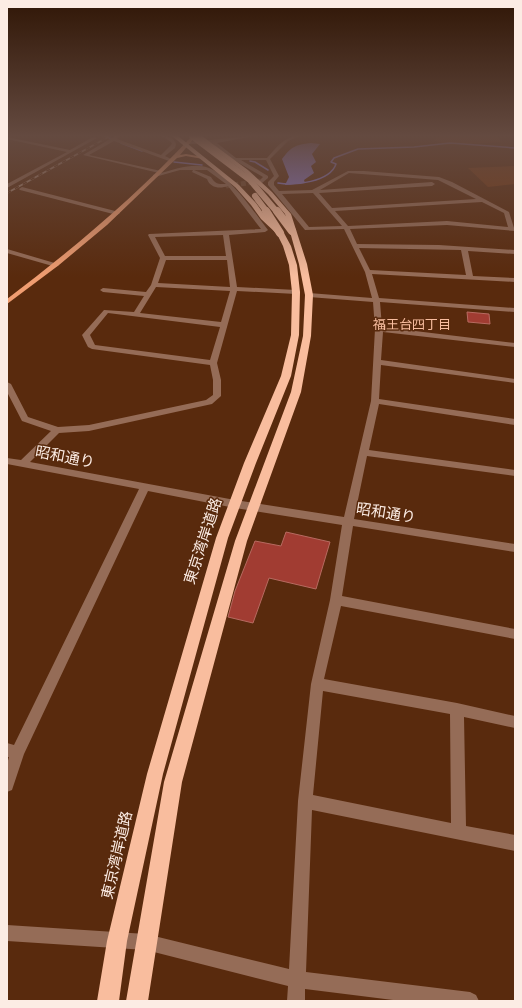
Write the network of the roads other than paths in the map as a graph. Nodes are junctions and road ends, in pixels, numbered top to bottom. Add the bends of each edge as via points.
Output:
1 (148, 183) edge
2 (211, 183) edge
3 (227, 183) edge
4 (233, 183) edge
5 (243, 183) edge
6 (253, 183) edge
7 (260, 183) edge
8 (271, 183) edge
9 (328, 183) edge
10 (450, 183) joint
11 (226, 186) tunnel mouth
12 (22, 189) dead end
13 (314, 191) junction
14 (278, 192) junction
15 (483, 200) junction
16 (332, 210) junction
17 (117, 213) junction
18 (346, 227) junction
19 (513, 229) edge
20 (292, 231) junction
21 (226, 233) junction
22 (280, 233) junction
23 (356, 246) junction
24 (464, 248) junction
25 (7, 251) edge
26 (515, 252) edge
27 (164, 258) junction
28 (230, 258) junction
29 (56, 265) junction
30 (368, 272) junction
31 (470, 277) junction
32 (515, 280) edge
33 (154, 285) junction
34 (234, 289) junction
35 (103, 290) dead end
36 (296, 292) junction
37 (148, 294) junction
38 (309, 295) junction
39 (376, 300) junction
40 (7, 302) edge
41 (515, 310) edge
42 (136, 314) junction
43 (225, 325) junction
44 (379, 329) junction
45 (515, 346) edge
46 (377, 362) junction
47 (213, 363) junction
48 (515, 381) edge
49 (7, 384) edge
50 (375, 401) junction
51 (515, 422) edge
52 (56, 430) junction
53 (364, 452) junction
54 (7, 461) edge
55 (23, 464) junction
56 (515, 473) edge
57 (145, 487) junction
58 (235, 504) junction
59 (252, 507) junction
60 (348, 522) junction
61 (515, 548) edge
62 (336, 600) junction
63 (515, 634) edge
64 (317, 684) junction
65 (457, 709) junction
66 (515, 722) edge
67 (13, 751) edge
68 (7, 785) edge
69 (305, 801) junction
70 (459, 833) junction
71 (515, 843) edge
72 (7, 933) edge
73 (117, 941) junction
74 (146, 942) junction
75 (296, 979) junction
76 (108, 1001) edge
77 (137, 1001) edge
78 (296, 1001) edge
79 (470, 1001) edge

1 - 17 main road
2 - 11 street
3 - 21 street via 265,230
4 - 22 highway via 254,204 263,218
5 - 22 highway, 東京湾岸道路, bridge via 262,204
6 - 20 highway, bridge
7 - 20 highway via 288,214
8 - 14 street
9 - 13 street
10 - 13 street
10 - 15 street
12 - 17 street
13 - 14 street
13 - 16 street
14 - 18 street via 307,229
15 - 16 street
15 - 19 street via 506,212
16 - 18 street
17 - 29 main road
18 - 19 street via 447,223
18 - 23 street
20 - 38 highway via 303,264
21 - 27 street via 151,235
21 - 28 street
22 - 36 highway, 東京湾岸道路 via 293,265
23 - 24 street
23 - 30 street
24 - 26 street
24 - 31 street
25 - 29 street
27 - 28 street
27 - 33 street
28 - 34 street
29 - 40 main road
30 - 31 street
30 - 39 street
31 - 32 street
33 - 34 street
33 - 37 street
34 - 36 street
34 - 43 street
35 - 37 street
36 - 58 highway, 東京湾岸道路 via 295,335 286,376
37 - 42 street
38 - 39 street
38 - 59 highway via 307,336 296,392
39 - 41 street
39 - 44 street
42 - 43 street
42 - 47 street via 106,311 86,335 92,347
43 - 47 street
44 - 45 street
44 - 46 street
46 - 48 street
46 - 50 street
47 - 52 street via 217,396 209,402 89,428
49 - 52 street via 25,419
50 - 51 street
50 - 53 street
52 - 55 street
53 - 56 street
53 - 60 street
54 - 55 street, 昭和通り
55 - 57 street, 昭和通り
57 - 58 street, 昭和通り
57 - 67 street
58 - 59 street, 昭和通り
58 - 73 highway, 東京湾岸道路 via 222,538 155,774
59 - 60 street, 昭和通り
59 - 74 highway via 173,782
60 - 61 street, 昭和通り
60 - 62 street
62 - 63 street
62 - 64 street
64 - 65 street
64 - 69 street
65 - 66 street
65 - 70 street
67 - 68 street
69 - 70 street
69 - 75 street
70 - 71 street
72 - 73 street
73 - 74 street
73 - 76 highway, 東京湾岸道路
74 - 75 street
74 - 77 highway
75 - 78 street
75 - 79 street

